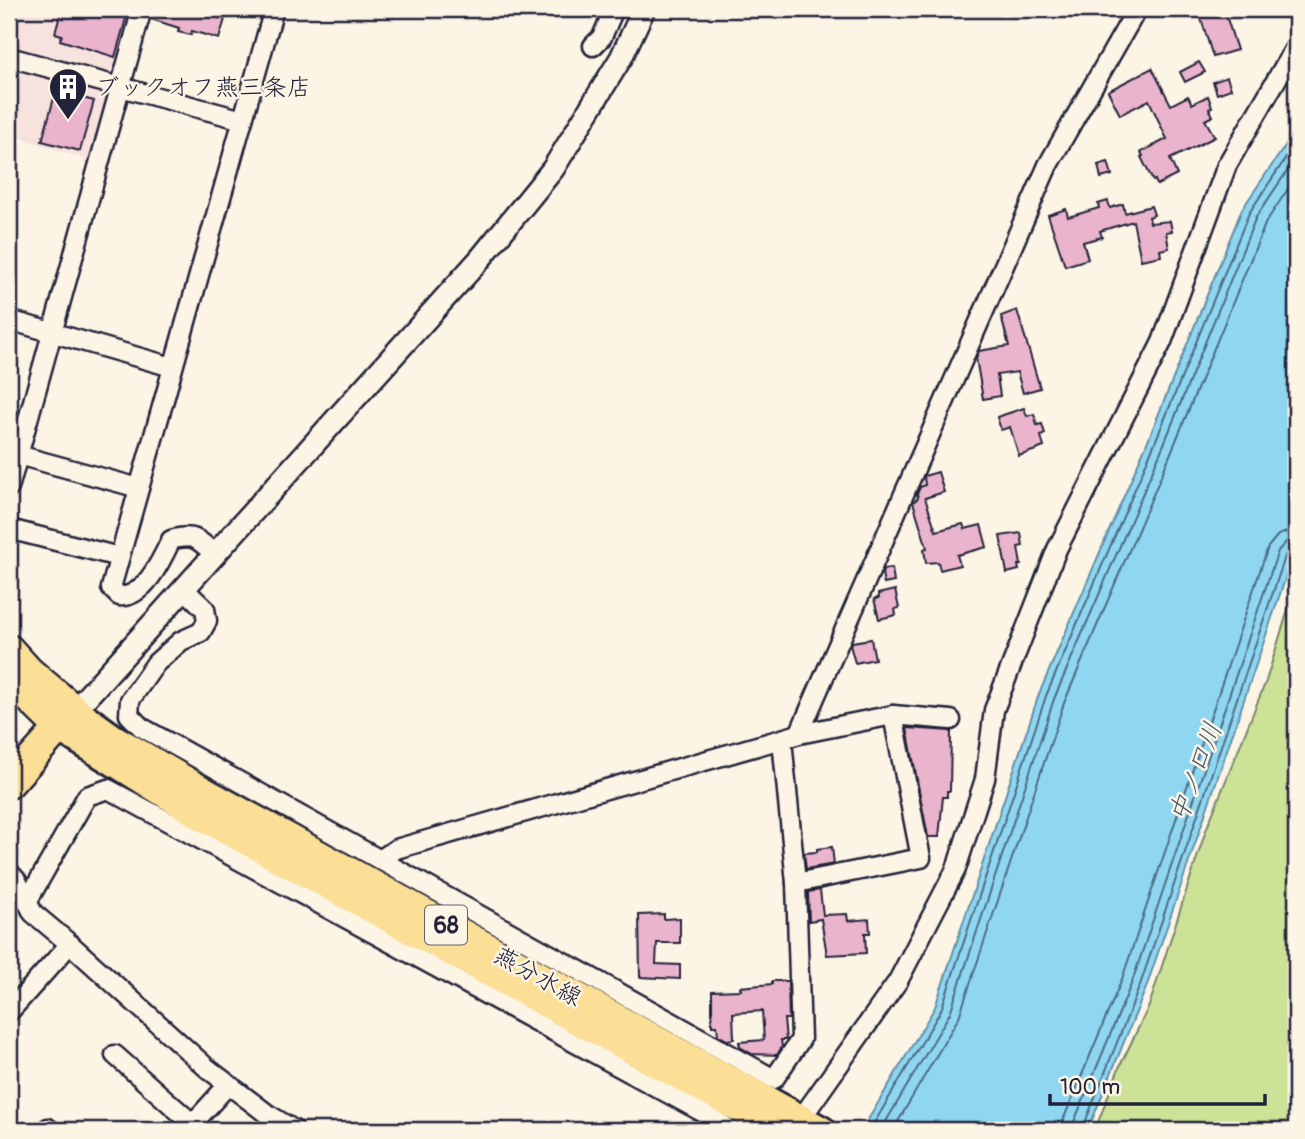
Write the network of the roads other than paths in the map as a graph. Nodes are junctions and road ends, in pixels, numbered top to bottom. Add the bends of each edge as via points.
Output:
1 (142, 9) edge
2 (274, 9) edge
3 (614, 9) edge
4 (644, 9) edge
5 (1137, 9) edge
6 (593, 46) dead end
7 (1296, 46) edge
8 (9, 57) edge
9 (121, 87) junction
10 (243, 120) junction
11 (9, 320) edge
12 (52, 332) junction
13 (172, 367) junction
14 (18, 455) junction
15 (9, 488) edge
16 (139, 488) junction
17 (9, 529) edge
18 (215, 555) junction
19 (119, 557) junction
20 (184, 589) junction
21 (9, 649) edge
22 (9, 679) edge
23 (893, 715) junction
24 (67, 720) junction
25 (951, 720) dead end
26 (790, 737) junction
27 (9, 784) edge
28 (380, 860) junction
29 (9, 872) edge
30 (796, 883) junction
31 (27, 902) junction
32 (70, 944) junction
33 (9, 1012) edge
34 (115, 1055) dead end
35 (227, 1086) junction
36 (806, 1126) edge
37 (190, 1127) edge
38 (294, 1130) edge
39 (730, 1130) edge
40 (778, 1130) edge

1 - 9 street
2 - 10 street
3 - 6 street
4 - 18 street via 621,58 553,169 480,260
5 - 26 street via 1048,165
7 - 36 street via 1227,164 1162,342 1056,549 994,710 985,779 956,869 898,981
8 - 9 street
9 - 10 street
9 - 12 street
10 - 13 street
11 - 12 street
12 - 13 street
12 - 14 street
13 - 16 street
14 - 15 street
14 - 16 street
16 - 19 street
17 - 19 street
18 - 19 street via 195,537 171,541 157,570 125,597 111,588
18 - 20 street
20 - 24 street
20 - 28 street via 205,609 207,621 201,632 181,641 156,663 130,700 129,715 141,727
21 - 24 highway
22 - 24 highway
23 - 25 street
23 - 26 street
23 - 30 street via 920,858
24 - 27 highway
24 - 36 main road, 燕分水線 / 68 via 114,738
24 - 40 main road, 燕分水線 / 68 via 205,819
26 - 28 street via 396,849
26 - 30 street
28 - 30 street via 774,1079 801,1039
29 - 31 street
31 - 32 street via 33,913
31 - 39 street via 87,796 108,789
32 - 33 street
32 - 35 street
34 - 37 street
35 - 37 street
35 - 38 street

